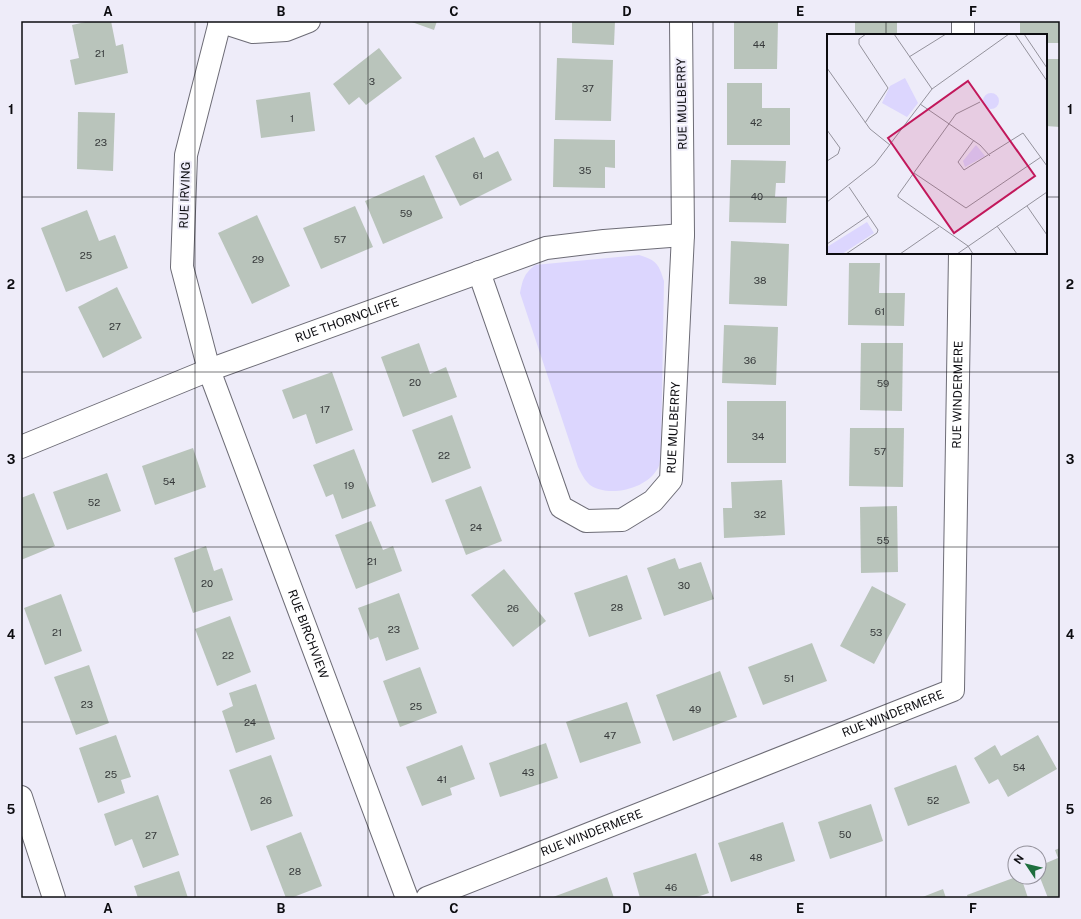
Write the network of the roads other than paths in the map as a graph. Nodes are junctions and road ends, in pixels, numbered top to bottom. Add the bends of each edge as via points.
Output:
1 (220, 21) edge
2 (309, 21) edge
3 (681, 21) edge
4 (963, 21) edge
5 (963, 34) edge
6 (683, 236) junction
7 (960, 254) edge
8 (479, 272) junction
9 (209, 370) junction
10 (21, 447) edge
11 (21, 796) edge
12 (54, 898) edge
13 (407, 898) edge
14 (426, 898) edge

1 - 2 street, RUE IRVING via 253,32 286,30
1 - 9 street, RUE IRVING via 186,155 182,267
3 - 6 street, RUE MULBERRY
4 - 5 street
6 - 8 street, RUE THORNCLIFFE via 546,248
6 - 8 street, RUE MULBERRY via 671,480 653,501 622,520 586,521 561,507
7 - 14 street, RUE WINDERMERE via 953,690
8 - 9 street, RUE THORNCLIFFE
9 - 10 street, RUE THORNCLIFFE
9 - 13 street, RUE BIRCHVIEW
11 - 12 street

